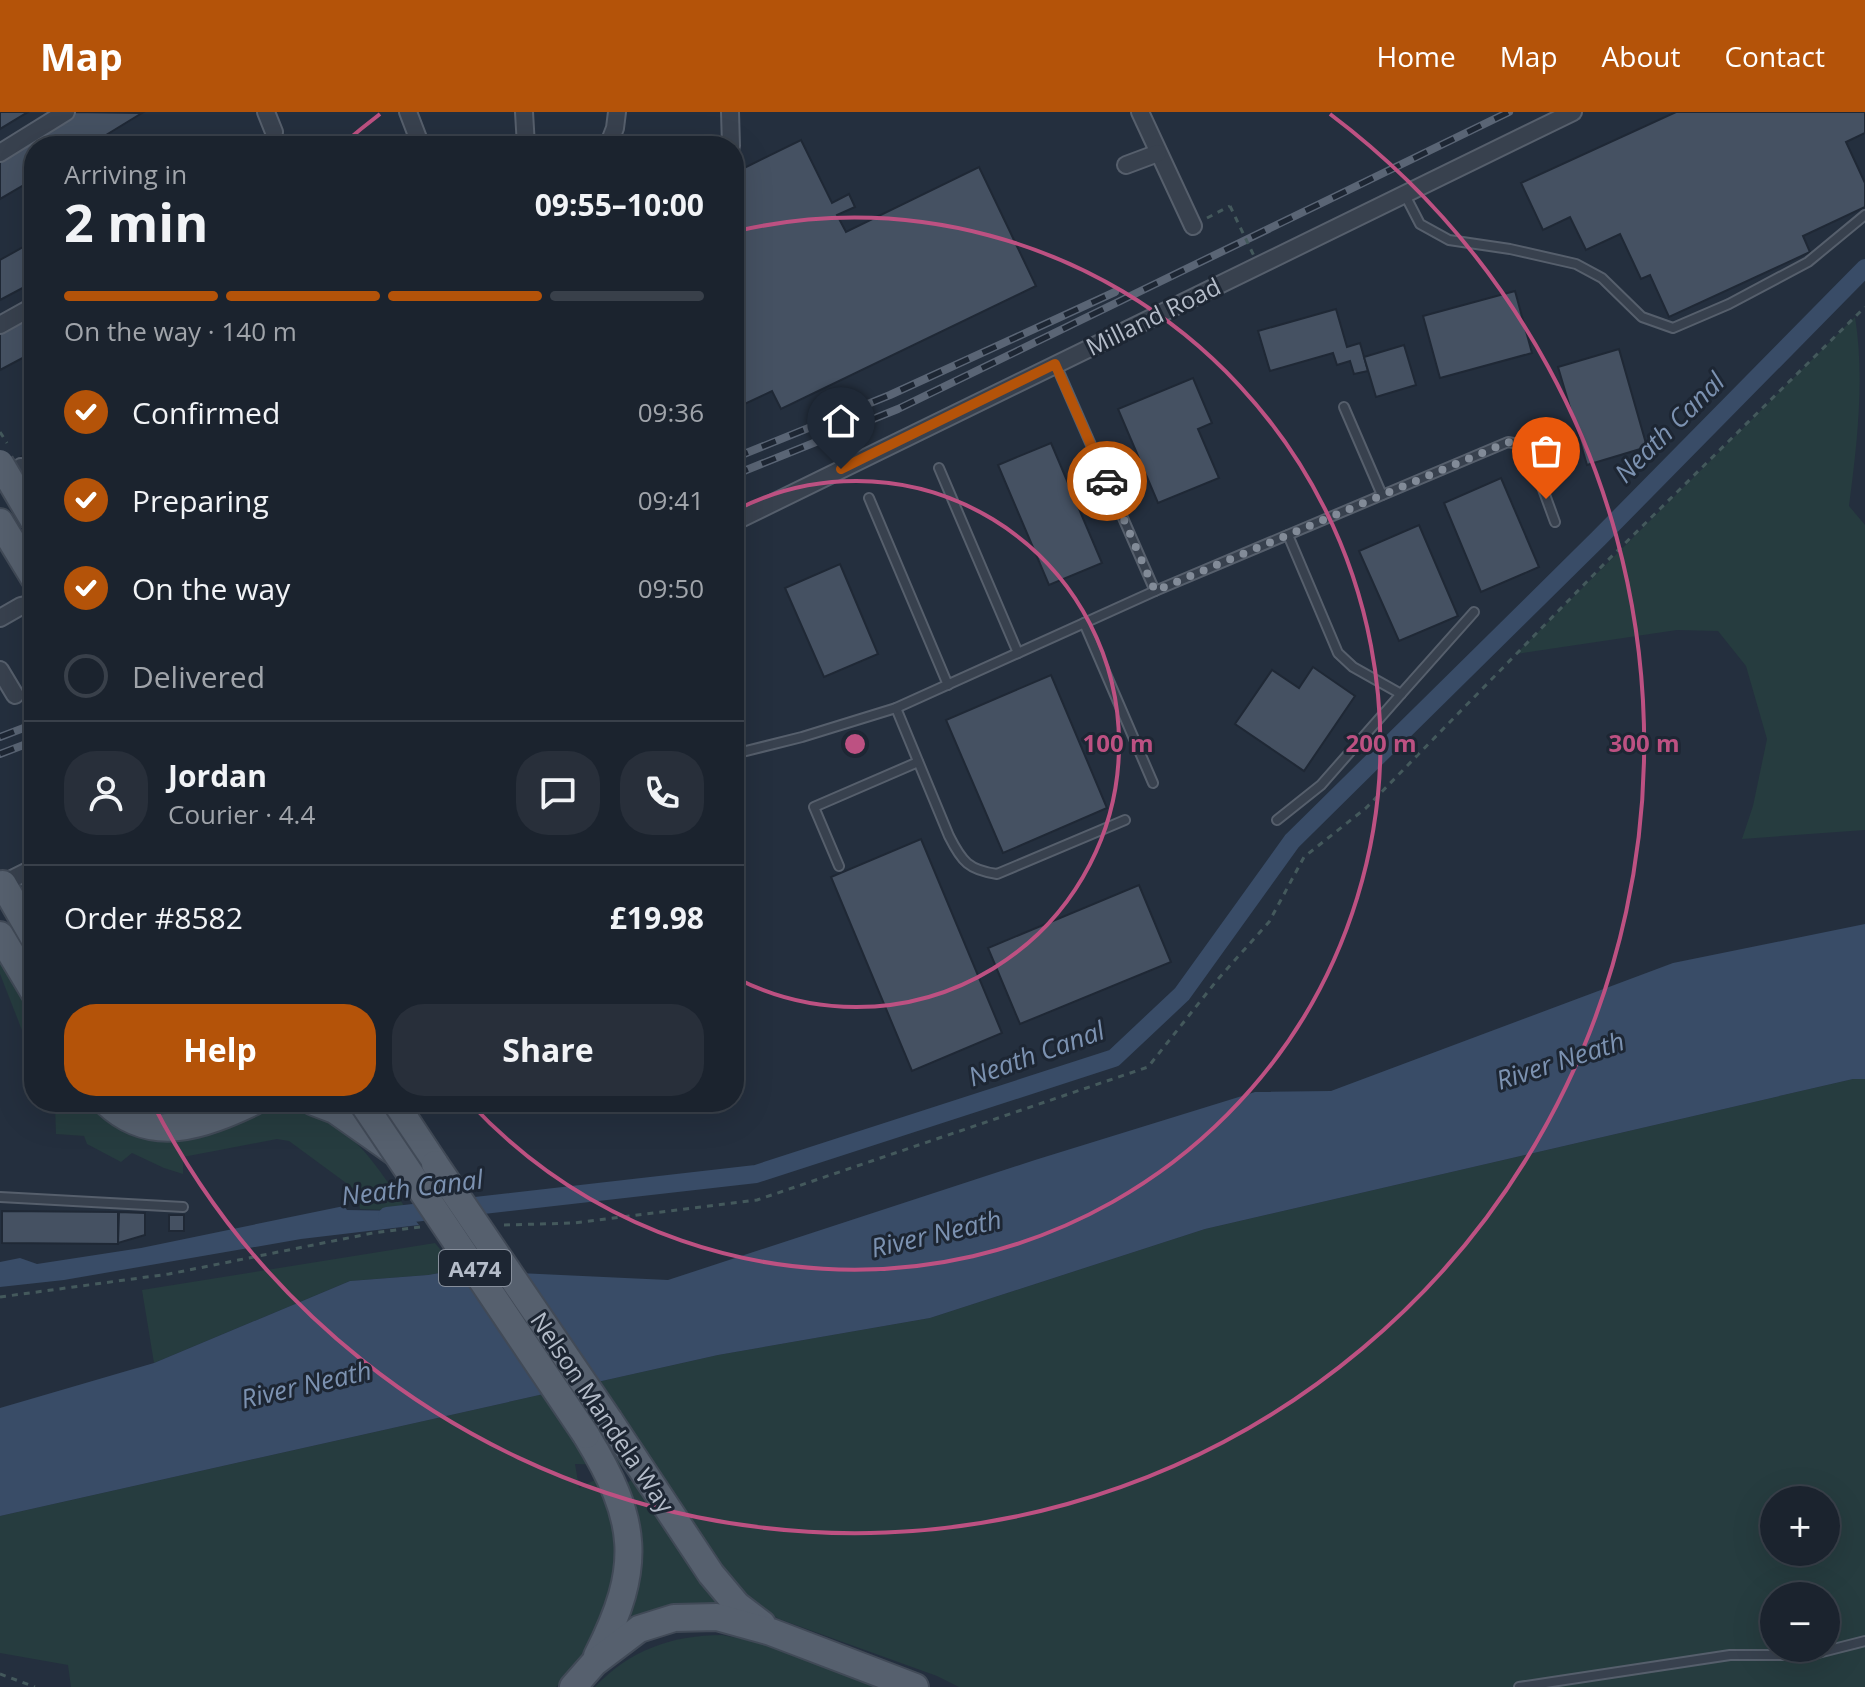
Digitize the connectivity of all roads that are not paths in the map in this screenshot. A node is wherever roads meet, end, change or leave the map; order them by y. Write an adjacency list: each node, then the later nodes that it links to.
1 (266, 112): 9 (street)
2 (408, 112): 11 (street)
3 (524, 112): 12 (street)
4 (617, 112): 13 (street)
5 (730, 112): 14 (street)
6 (1140, 112): 17 (street)
7 (1573, 112): 19 (street, Milland Road)
8 (58, 114): 10 (street)
9 (274, 132)
10 (25, 136)
11 (417, 136)
12 (525, 136)
13 (612, 136)
14 (731, 136)
15 (24, 137): 16 (street)
16 (0, 153)
17 (1158, 153): 18 (street); 21 (street)
18 (1126, 165)
19 (1404, 194): 20 (lane); 24 (street, Milland Road)
20 (1865, 215)
21 (1193, 226)
22 (24, 312): 23 (street)
23 (0, 325)
24 (1055, 364): 31 (street, Milland Road); 36 (lane)
25 (1344, 407): 28 (lane)
26 (11, 465): 29 (main road, bridge)
27 (939, 468): 41 (lane)
28 (1382, 495): 33 (lane); 34 (lane)
29 (24, 497)
30 (869, 498): 43 (lane)
31 (744, 517)
32 (0, 522): 35 (main road)
33 (1555, 522)
34 (1288, 535): 36 (lane); 44 (lane)
35 (24, 562)
36 (1155, 591): 40 (lane)
37 (24, 605): 39 (street)
38 (1474, 612): 44 (lane)
39 (0, 618)
40 (1084, 623): 41 (lane); 49 (lane)
41 (1018, 653): 43 (lane)
42 (0, 670): 45 (street)
43 (948, 685): 46 (lane)
44 (1401, 694): 51 (lane)
45 (15, 695)
46 (896, 708): 47 (lane); 48 (lane)
47 (744, 752)
48 (918, 762): 50 (lane); 52 (lane)
49 (1153, 783)
50 (1125, 820)
51 (1277, 820)
52 (839, 866)
53 (24, 873): 54 (street)
54 (1, 884): 55 (main road)
55 (24, 922)
56 (0, 935): 57 (main road)
57 (24, 975)
58 (121, 1112): 59 (main road)
59 (232, 1112)
60 (338, 1112): 64 (main road)
61 (369, 1112): 64 (main road, Nelson Mandela Way / A474, bridge)
62 (401, 1112): 65 (main road, Nelson Mandela Way / A474)
63 (413, 1112): 65 (main road)
64 (396, 1153): 70 (main road, Nelson Mandela Way / A474, bridge)
65 (435, 1164): 68 (main road, Nelson Mandela Way / A474, bridge)
66 (0, 1197): 67 (lane)
67 (183, 1207)
68 (771, 1632): 70 (main road); 72 (main road)
69 (1865, 1641): 73 (lane)
70 (594, 1663): 71 (main road)
71 (573, 1687)
72 (915, 1687)
73 (1519, 1687)

